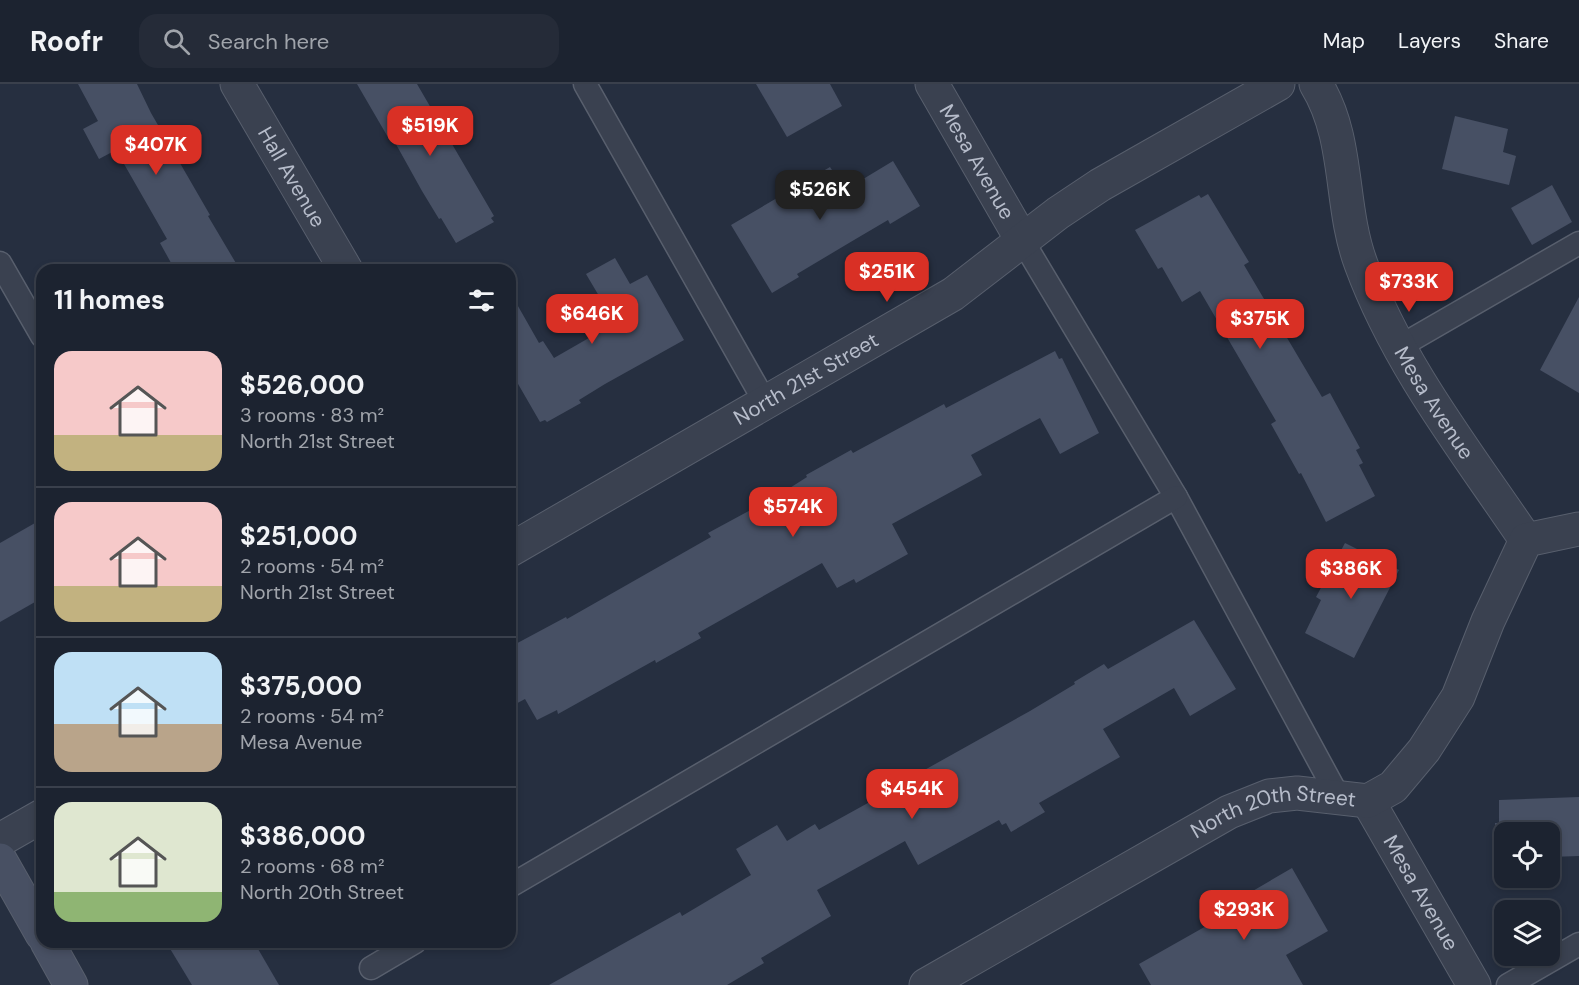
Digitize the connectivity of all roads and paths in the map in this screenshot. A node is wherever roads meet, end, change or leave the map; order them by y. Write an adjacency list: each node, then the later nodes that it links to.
1 (237, 84): 9 (street, Hall Avenue)
2 (585, 84): 12 (lane)
3 (933, 84): 6 (street, Mesa Avenue)
4 (1278, 84): 6 (street, North 21st Street)
5 (1316, 84): 11 (street, Mesa Avenue)
6 (1022, 240): 12 (street, North 21st Street); 13 (lane)
7 (1579, 243): 11 (lane)
8 (0, 263): 10 (lane)
9 (342, 264)
10 (36, 326)
11 (1399, 347): 15 (street, Mesa Avenue)
12 (765, 402): 16 (street, North 21st Street)
13 (1176, 497): 17 (lane); 21 (lane)
14 (1579, 529): 15 (street)
15 (1526, 540): 17 (street, North 20th Street)
16 (516, 546)
17 (1354, 800): 28 (street, North 20th Street); 29 (street, Mesa Avenue)
18 (36, 819): 19 (street)
19 (0, 840)
20 (0, 860): 22 (street)
21 (516, 882)
22 (36, 923)
23 (1579, 944): 30 (lane)
24 (49, 948): 27 (street)
25 (405, 948): 26 (lane)
26 (371, 968)
27 (71, 985)
28 (926, 985)
29 (1474, 985)
30 (1508, 985)

